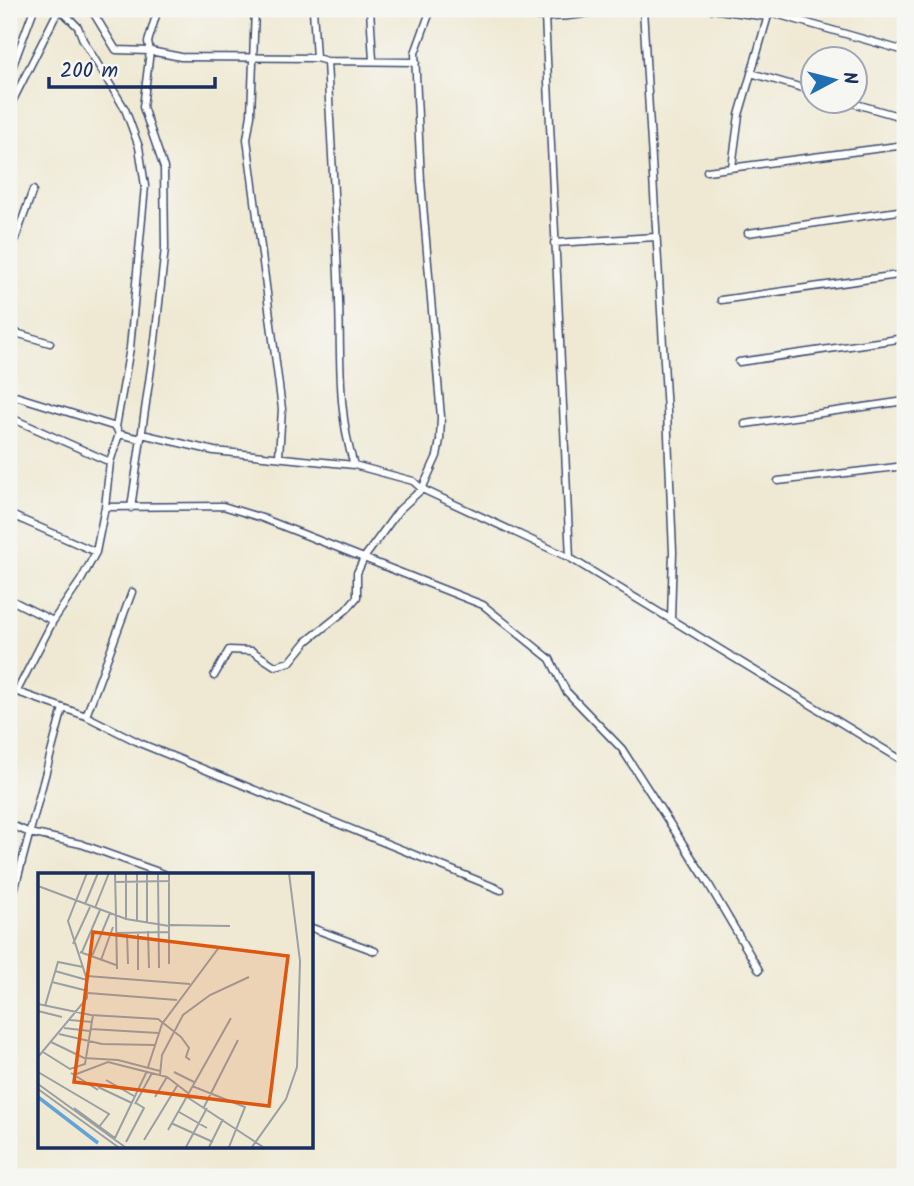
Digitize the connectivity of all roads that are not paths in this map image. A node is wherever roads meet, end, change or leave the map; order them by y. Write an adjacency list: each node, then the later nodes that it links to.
1 (33, 9): 25 (street)
2 (59, 9): 27 (street); 49 (street)
3 (91, 9): 17 (street)
4 (158, 9): 17 (street)
5 (255, 9): 19 (street)
6 (313, 9): 20 (street)
7 (370, 9): 21 (street)
8 (432, 9): 23 (street)
9 (500, 9): 15 (street)
10 (555, 9): 16 (street)
11 (605, 9): 16 (street)
12 (643, 9): 36 (street)
13 (710, 9): 14 (street)
14 (769, 13): 18 (street); 24 (street)
15 (545, 16): 16 (street); 37 (street)
16 (554, 17)
17 (150, 51): 19 (street); 50 (street)
18 (905, 51)
19 (254, 57): 20 (street); 51 (street)
20 (316, 58): 22 (street)
21 (373, 60): 22 (street); 23 (street)
22 (327, 61): 53 (street)
23 (415, 62): 56 (street)
24 (751, 73): 26 (street); 31 (street)
25 (9, 76)
26 (799, 87)
27 (9, 108)
28 (869, 108): 29 (street)
29 (905, 118)
30 (905, 145): 31 (street)
31 (732, 167): 32 (street)
32 (707, 171)
33 (33, 190): 38 (street)
34 (905, 210): 35 (street)
35 (748, 233)
36 (656, 237): 37 (street); 65 (street)
37 (554, 243): 62 (street)
38 (9, 256)
39 (905, 274): 40 (street)
40 (721, 300)
41 (9, 331): 43 (street)
42 (905, 338): 44 (street)
43 (50, 344)
44 (739, 362)
45 (9, 394): 49 (street)
46 (905, 401): 48 (street)
47 (9, 417): 52 (street)
48 (745, 424)
49 (118, 431): 50 (street); 52 (street)
50 (142, 436): 51 (street); 58 (street)
51 (279, 456): 53 (street)
52 (110, 462): 57 (street)
53 (354, 465): 56 (street)
54 (905, 467): 55 (street)
55 (778, 481)
56 (422, 489): 61 (street); 62 (street)
57 (105, 507): 58 (street); 60 (street)
58 (131, 508): 61 (street)
59 (9, 514): 60 (street)
60 (96, 552): 66 (street)
61 (364, 558): 67 (street); 80 (street)
62 (570, 558): 65 (street)
63 (132, 592): 71 (street)
64 (9, 599): 66 (street)
65 (671, 620): 72 (street)
66 (53, 621): 69 (street)
67 (214, 676)
68 (9, 689): 69 (street)
69 (17, 691): 70 (street)
70 (63, 708): 71 (street); 74 (street)
71 (86, 716): 76 (street)
72 (905, 762)
73 (9, 824): 74 (street)
74 (30, 832): 75 (street); 77 (street)
75 (161, 873)
76 (501, 890)
77 (9, 910)
78 (313, 928): 79 (street)
79 (375, 951)
80 (759, 970)

